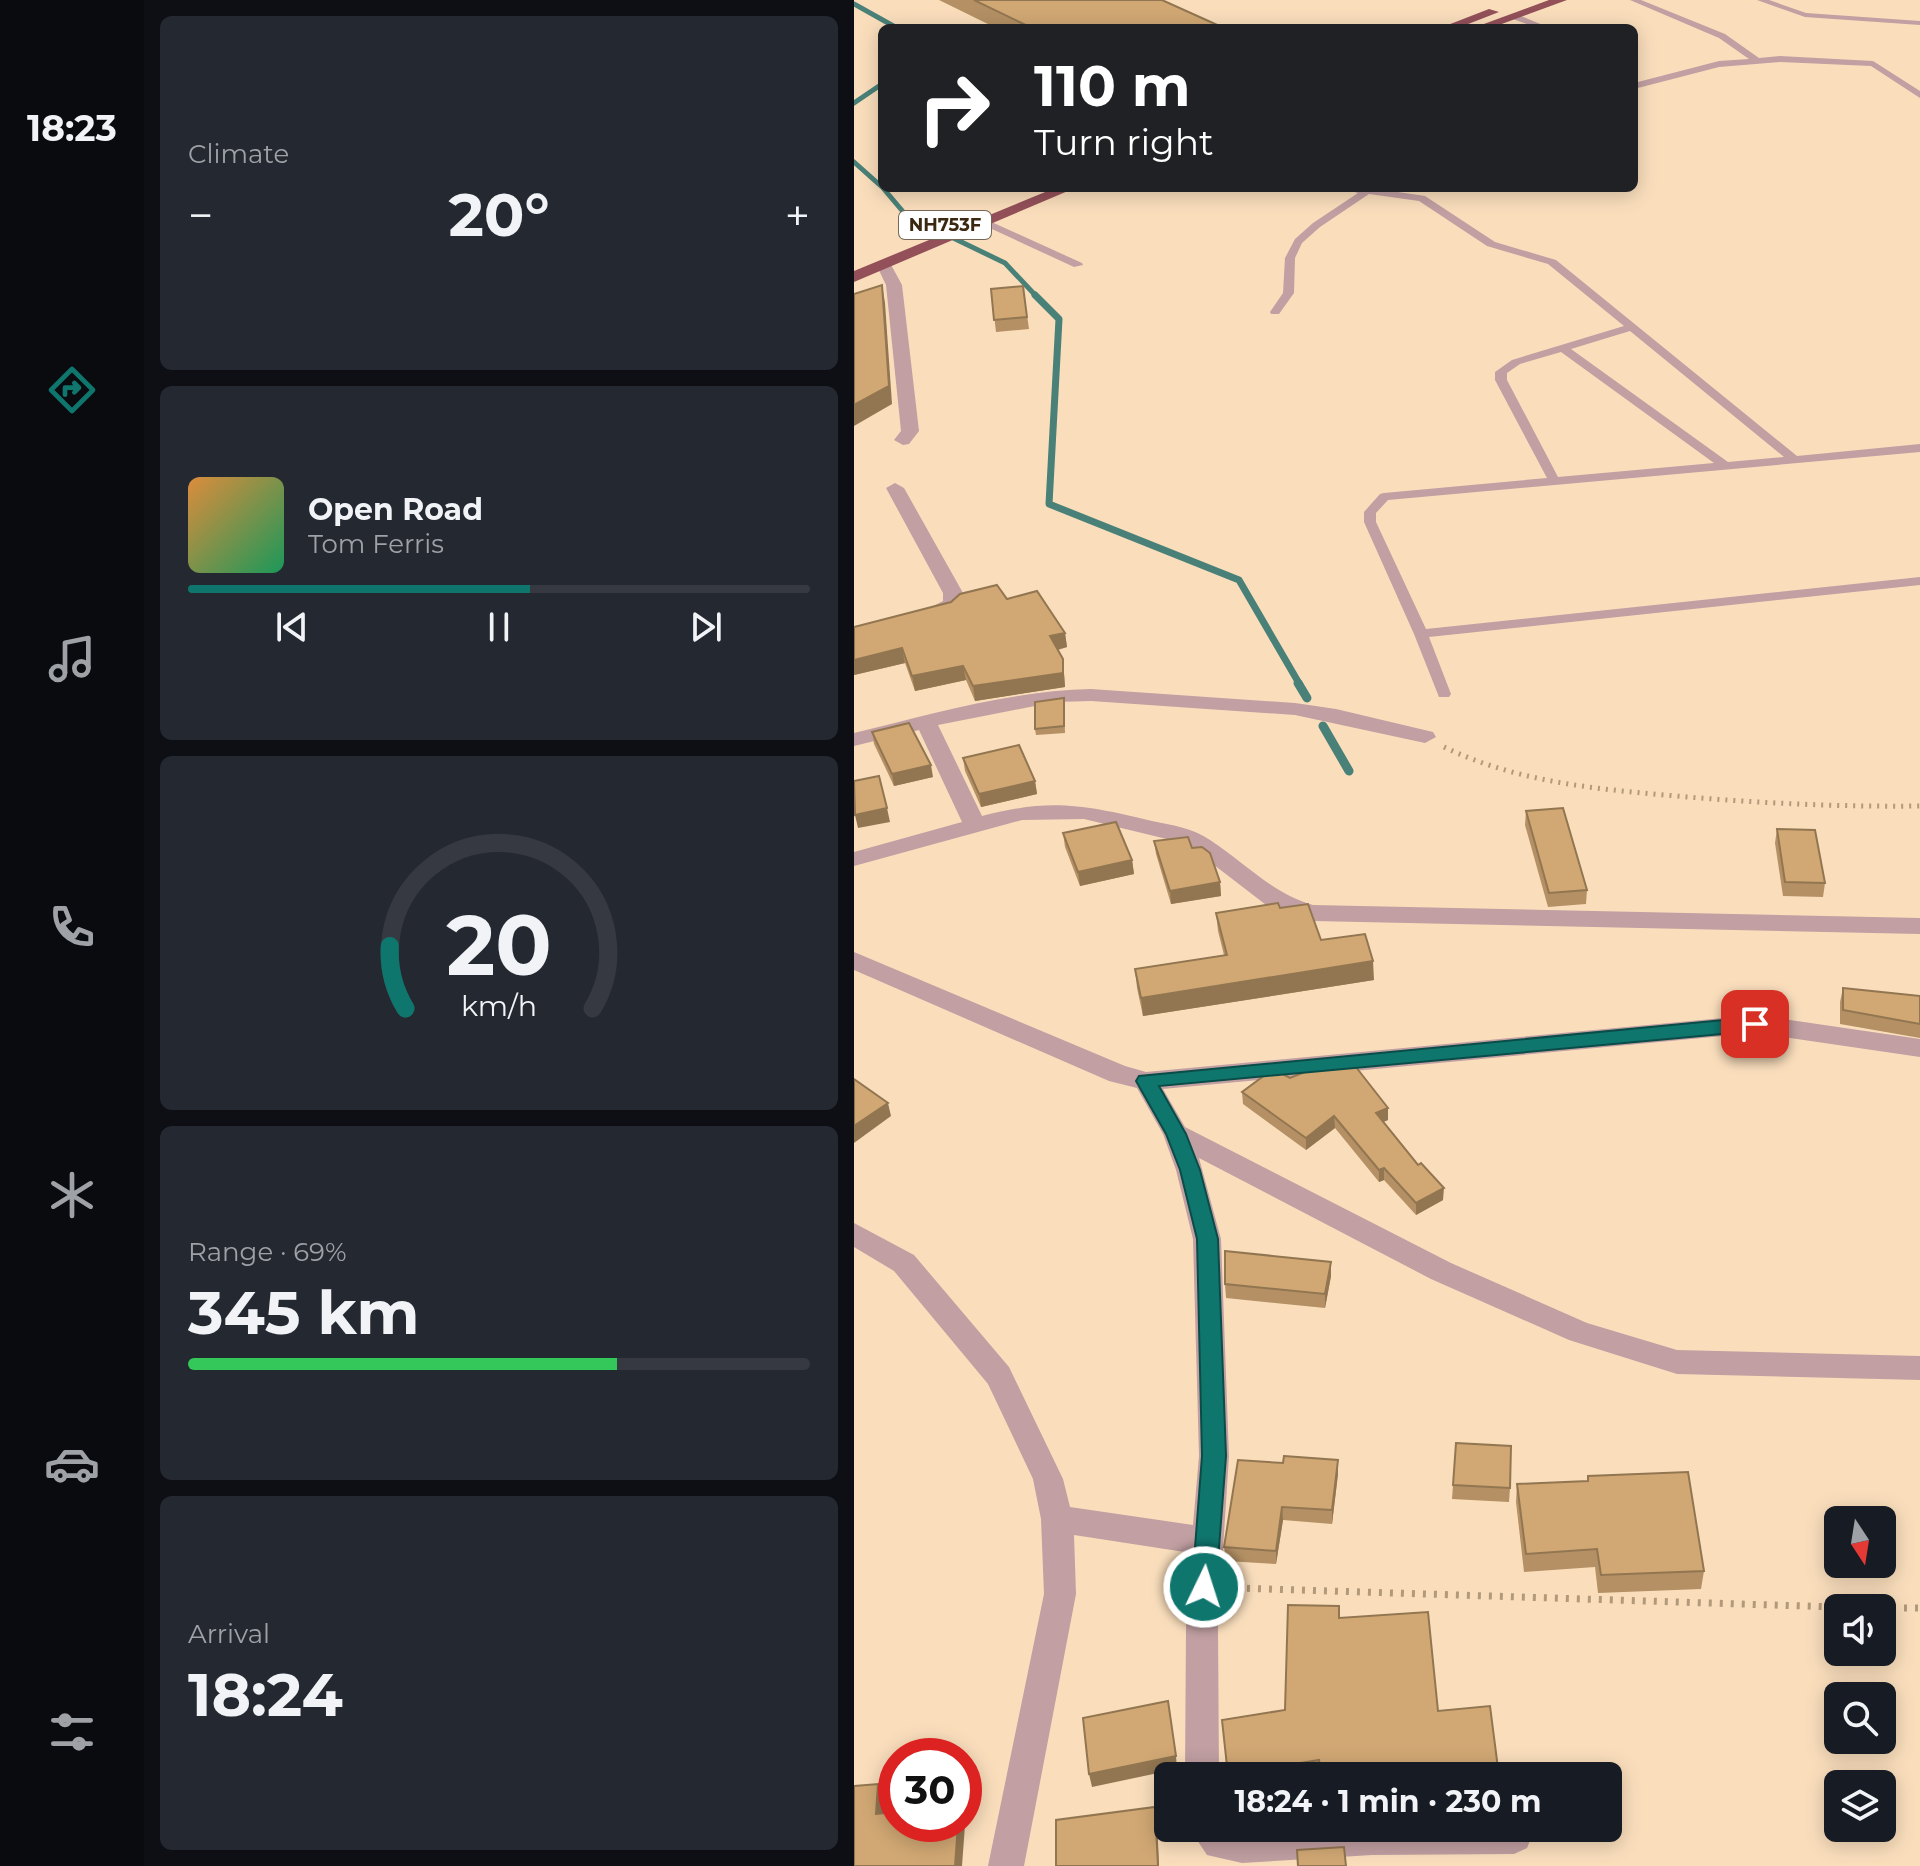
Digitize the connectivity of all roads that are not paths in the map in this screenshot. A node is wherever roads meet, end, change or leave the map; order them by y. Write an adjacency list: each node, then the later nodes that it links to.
1 (1527, 0): 7 (highway)
2 (1561, 0): 5 (highway)
3 (1634, 0): 10 (lane)
4 (1761, 0): 6 (lane)
5 (1513, 16): 8 (highway); 9 (lane)
6 (1920, 23)
7 (1458, 24)
8 (1490, 24)
9 (1535, 24)
10 (1756, 60): 11 (lane); 12 (lane)
11 (1638, 85)
12 (1920, 95)
13 (1026, 192): 18 (highway, NH753F)
14 (1058, 192): 17 (highway, NH753F)
15 (1365, 192): 22 (lane)
16 (1382, 192): 23 (lane)
17 (985, 222): 19 (highway, NH753F); 20 (lane)
18 (854, 263)
19 (884, 264): 21 (highway, NH753F); 25 (street)
20 (1078, 265)
21 (854, 277)
22 (1275, 312)
23 (1632, 327): 24 (lane); 27 (lane)
24 (1563, 348): 28 (lane); 29 (lane)
25 (903, 440)
26 (1920, 448): 27 (lane)
27 (1796, 461): 28 (lane)
28 (1727, 467): 29 (lane)
29 (1554, 481): 33 (lane)
30 (895, 488): 32 (street)
31 (1920, 581): 33 (lane)
32 (900, 621)
33 (1421, 634): 34 (lane)
34 (1444, 694)
35 (925, 721): 36 (street); 37 (street); 38 (street)
36 (1425, 737)
37 (854, 740)
38 (975, 825): 39 (street); 40 (street)
39 (854, 859)
40 (1920, 926)
41 (854, 960): 43 (street)
42 (1920, 1048): 43 (street)
43 (1146, 1081): 44 (street)
44 (1176, 1134): 46 (street); 48 (street)
45 (854, 1234): 47 (street)
46 (1920, 1368)
47 (1057, 1519): 48 (street); 52 (street)
48 (1207, 1541): 49 (street)
49 (1202, 1762)
50 (1220, 1842): 51 (street)
51 (1291, 1842)
52 (1006, 1866)

